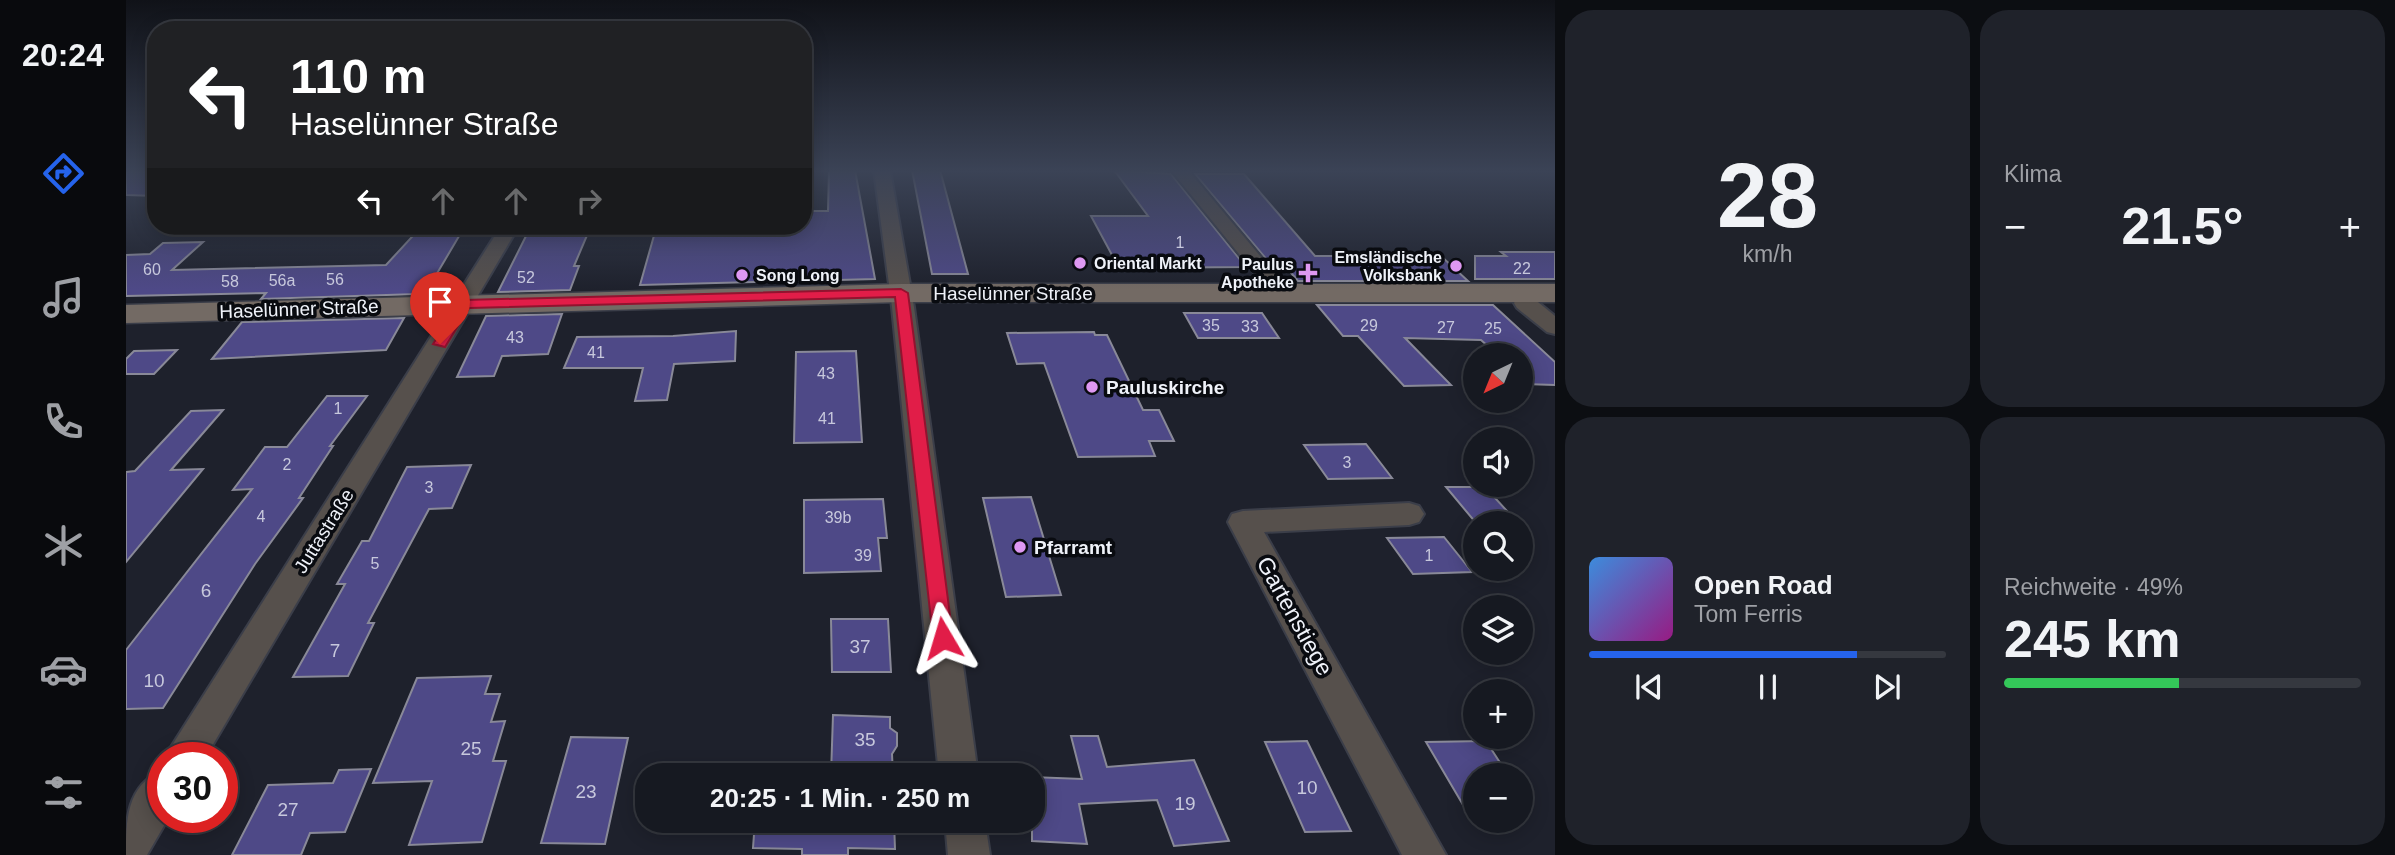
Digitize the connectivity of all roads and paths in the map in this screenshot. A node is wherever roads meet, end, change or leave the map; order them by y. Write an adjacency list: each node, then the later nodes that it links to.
1 (888, 210): 5 (street)
2 (1212, 210): 4 (street)
3 (505, 235): 9 (street, Juttastraße)
4 (1280, 292): 5 (street, Haselünner Straße); 7 (street, Haselünner Straße)
5 (901, 293): 9 (street, Haselünner Straße); 15 (street)
6 (1555, 293): 7 (street, Haselünner Straße)
7 (1396, 294): 8 (street, Haselünner Straße)
8 (1525, 303): 10 (street, Haselünner Straße); 12 (street)
9 (464, 304): 11 (street, Haselünner Straße); 14 (street, Juttastraße)
10 (1555, 304)
11 (128, 316)
12 (1555, 327)
13 (1409, 514): 20 (street, Gartenstiege)
14 (193, 742)
15 (959, 763)
16 (147, 816): 18 (street)
17 (966, 833): 19 (street)
18 (126, 850)
19 (969, 855)
20 (1425, 855)

